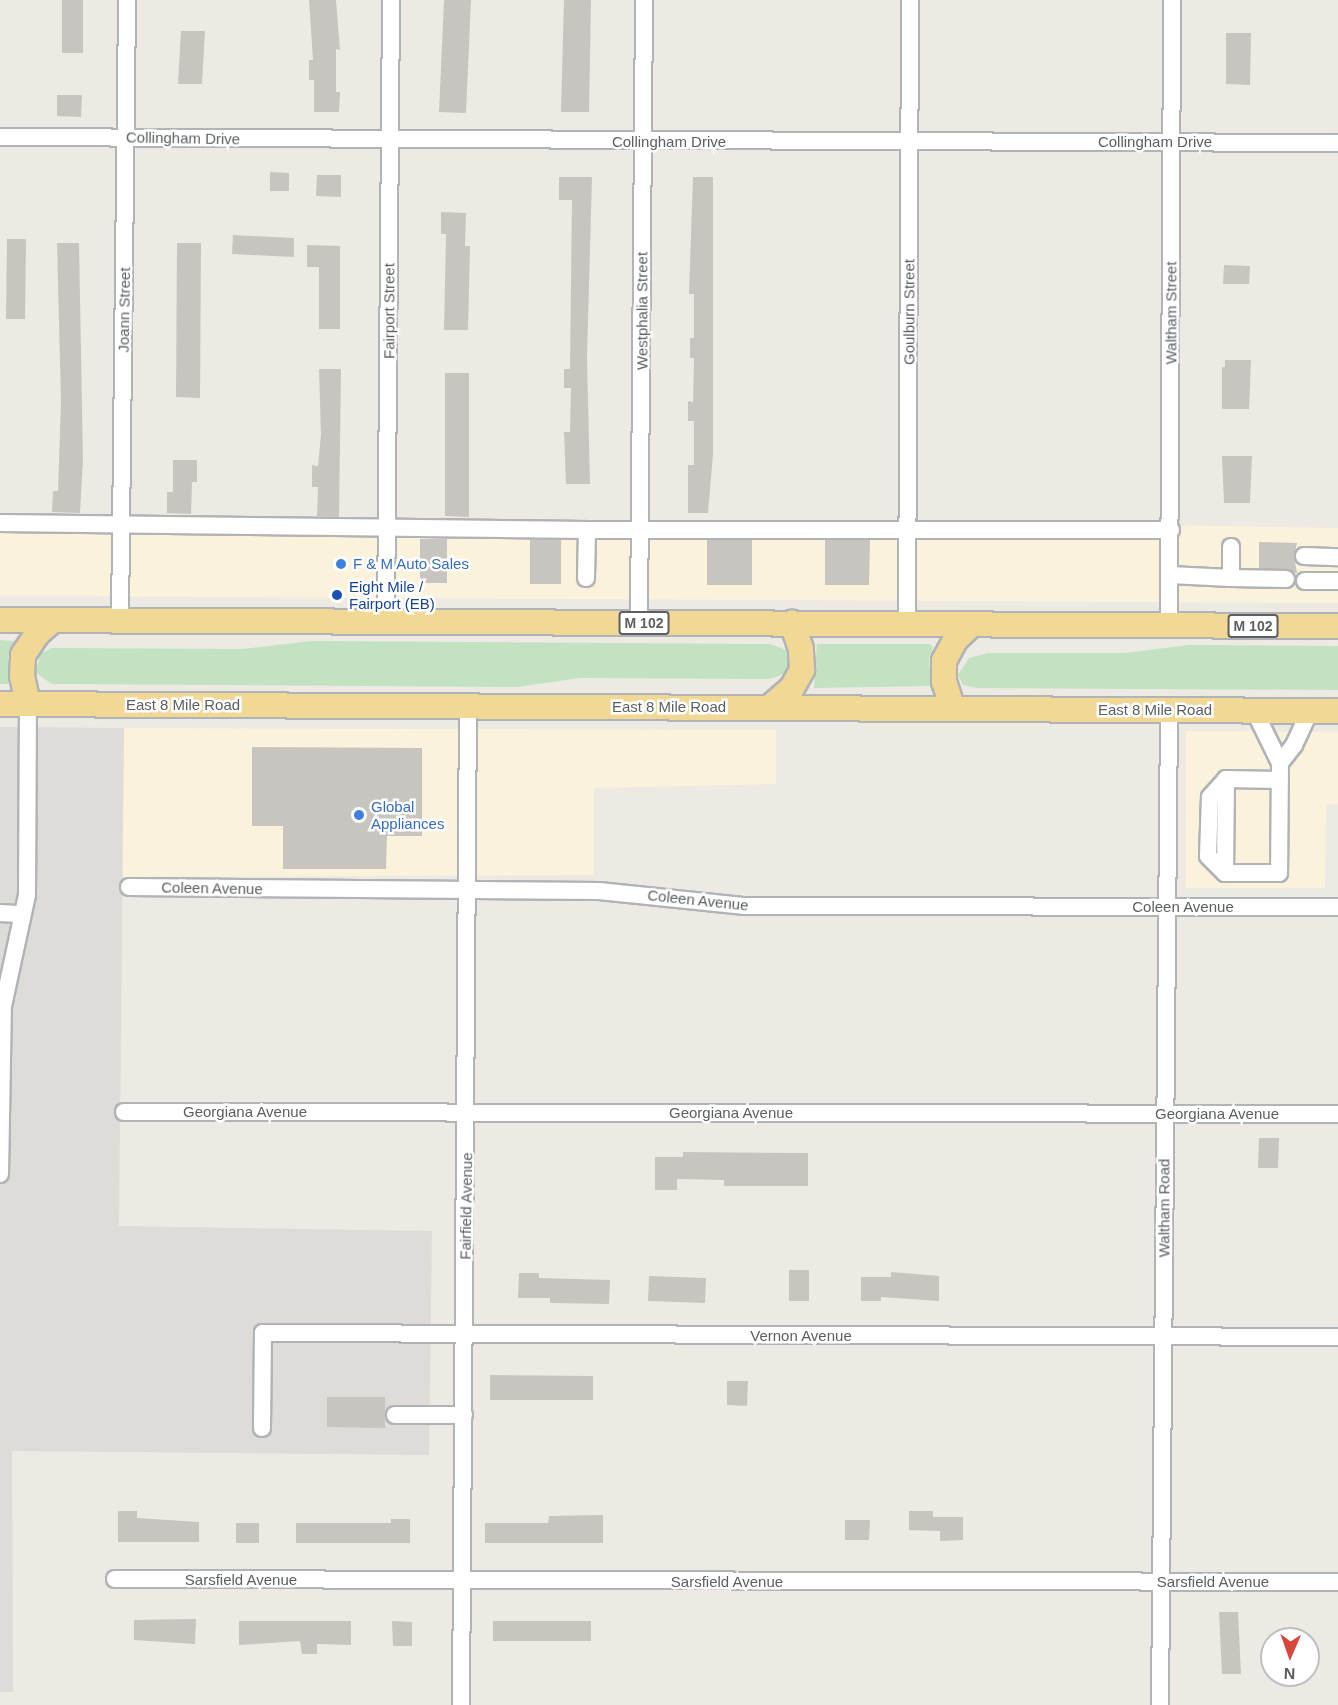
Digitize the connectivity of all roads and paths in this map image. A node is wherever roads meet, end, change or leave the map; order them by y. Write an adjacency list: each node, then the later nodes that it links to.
1 (127, 0): 7 (street, Joann Street)
2 (391, 0): 8 (street, Fairport Street)
3 (644, 0): 10 (street, Westphalia Street)
4 (910, 0): 9 (street, Goulburn Street)
5 (1172, 0): 11 (street, Waltham Street)
6 (0, 137): 7 (street, Collingham Drive)
7 (126, 137): 8 (street, Collingham Drive); 14 (street, Joann Street)
8 (390, 140): 10 (street, Collingham Drive); 15 (street, Fairport Street)
9 (910, 141): 10 (street, Collingham Drive); 11 (street, Collingham Drive); 16 (street, Goulburn Street)
10 (644, 142): 18 (street, Westphalia Street)
11 (1172, 142): 12 (street, Collingham Drive); 19 (street, Waltham Street)
12 (1338, 143)
13 (0, 523): 14 (street)
14 (122, 527): 15 (street); 31 (street, Joann Street)
15 (388, 528): 17 (street); 32 (street, Fairport Street)
16 (908, 529): 18 (street); 19 (street); 35 (street, Goulburn Street)
17 (587, 530): 18 (street); 24 (street)
18 (640, 530): 33 (street, Westphalia Street)
19 (1170, 530): 23 (street, Waltham Street)
20 (1231, 547): 25 (street)
21 (1304, 556): 22 (street)
22 (1338, 557)
23 (1170, 575): 25 (street); 37 (street, Waltham Street)
24 (586, 578)
25 (1231, 578): 26 (street)
26 (1287, 579)
27 (1305, 581): 28 (street)
28 (1338, 581)
29 (0, 620): 30 (highway, M 102)
30 (53, 620): 31 (highway, M 102); 40 (highway)
31 (120, 620): 32 (highway, M 102)
32 (386, 622): 33 (highway, M 102)
33 (639, 623): 34 (highway, M 102)
34 (792, 623): 35 (highway, M 102); 42 (highway)
35 (907, 624): 36 (highway, M 102)
36 (972, 624): 37 (highway, M 102); 43 (highway)
37 (1169, 625): 38 (highway, M 102)
38 (1338, 626)
39 (0, 704): 40 (highway, East 8 Mile Road)
40 (28, 704): 41 (highway, East 8 Mile Road); 55 (street)
41 (468, 706): 42 (highway, East 8 Mile Road); 51 (street, Fairfield Avenue)
42 (770, 707): 43 (highway, East 8 Mile Road)
43 (953, 709): 44 (highway, East 8 Mile Road)
44 (1169, 710): 45 (highway, East 8 Mile Road); 52 (street, Waltham Road)
45 (1254, 710): 46 (highway, East 8 Mile Road); 48 (street)
46 (1310, 711): 47 (highway, East 8 Mile Road); 48 (street)
47 (1338, 711)
48 (1280, 763): 49 (street)
49 (1280, 780): 49 (street)
50 (129, 887): 51 (street, Coleen Avenue)
51 (467, 890): 52 (street, Coleen Avenue); 58 (street, Fairfield Avenue)
52 (1167, 907): 53 (street, Coleen Avenue); 59 (street, Waltham Road)
53 (1338, 907)
54 (0, 913): 55 (street)
55 (22, 914): 56 (street)
56 (4, 980): 61 (street)
57 (124, 1112): 58 (street, Georgiana Avenue)
58 (467, 1113): 59 (street, Georgiana Avenue); 62 (street, Fairfield Avenue)
59 (1164, 1114): 60 (street, Georgiana Avenue); 63 (street, Waltham Road)
60 (1338, 1114)
61 (0, 1174)
62 (465, 1336): 63 (street, Vernon Avenue); 66 (street, Fairfield Avenue); 67 (street, Vernon Avenue)
63 (1163, 1336): 64 (street, Vernon Avenue); 70 (street, Waltham Road)
64 (1338, 1337)
65 (394, 1415): 66 (street)
66 (464, 1415): 69 (street, Fairfield Avenue)
67 (262, 1428)
68 (115, 1579): 69 (street, Sarsfield Avenue)
69 (462, 1582): 70 (street, Sarsfield Avenue); 72 (street, Fairfield Avenue)
70 (1161, 1582): 71 (street, Sarsfield Avenue); 73 (street, Waltham Road)
71 (1338, 1582)
72 (461, 1705)
73 (1160, 1705)

